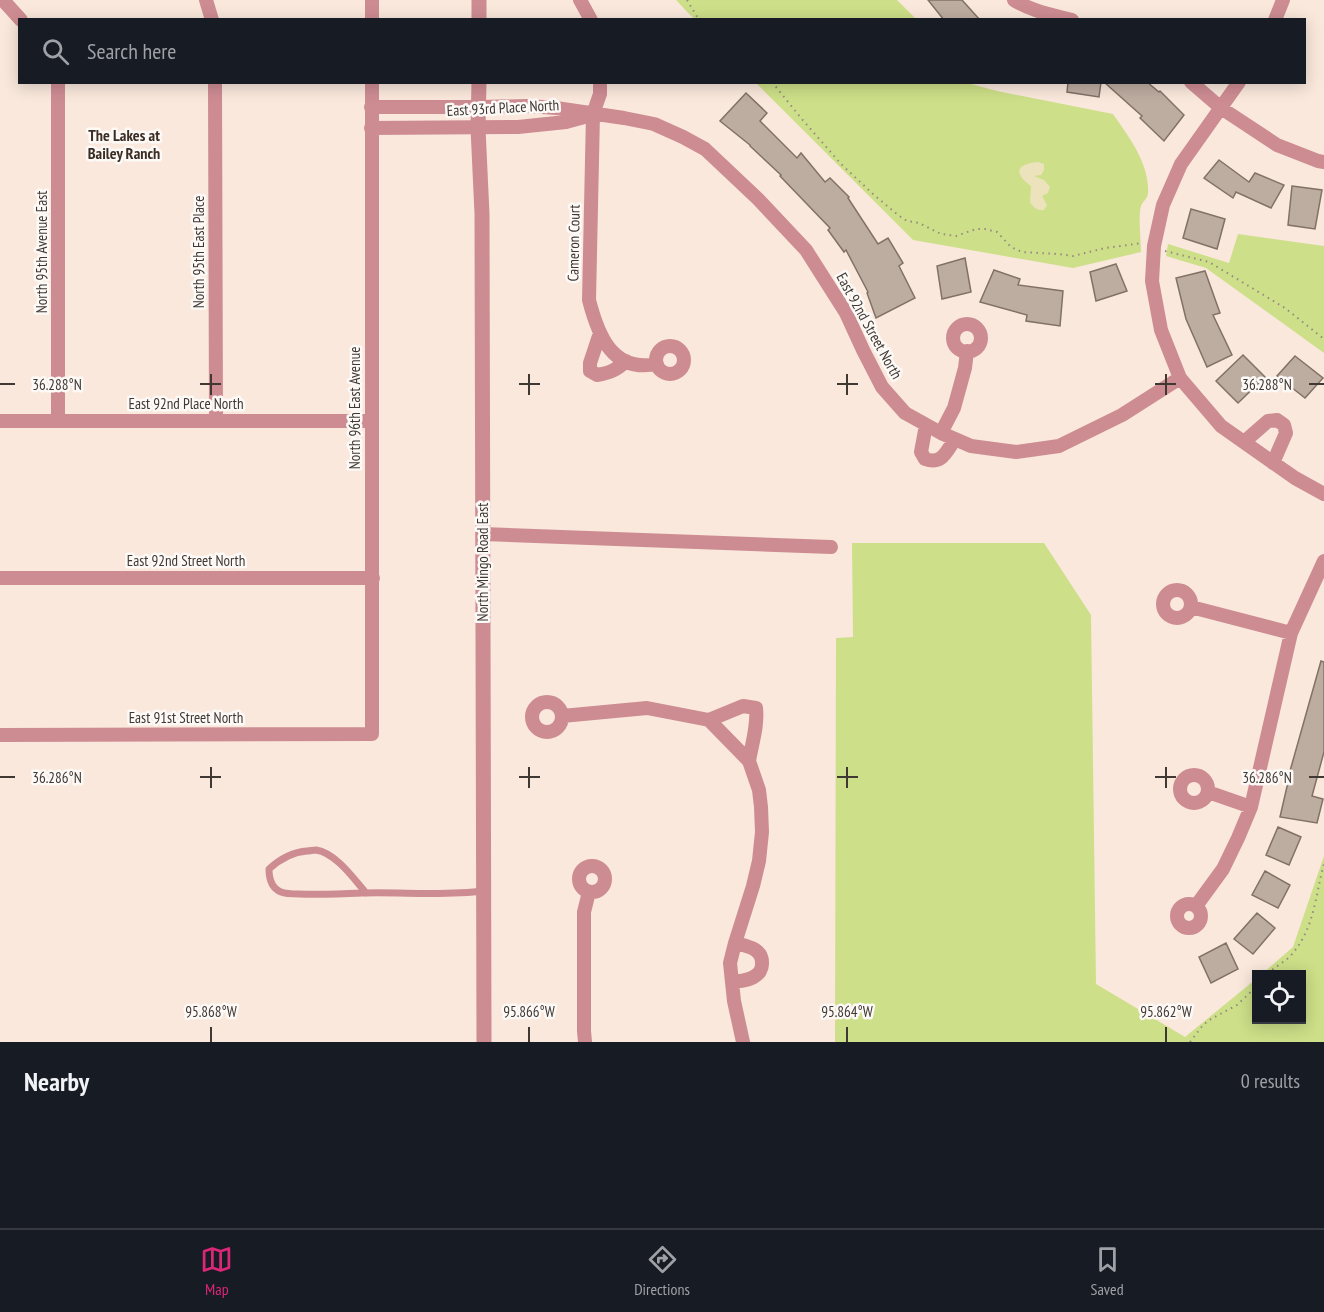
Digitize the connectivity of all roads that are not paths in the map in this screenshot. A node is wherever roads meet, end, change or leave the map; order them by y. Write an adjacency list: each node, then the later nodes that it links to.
1 (3, 0): 8 (street)
2 (206, 0): 9 (street)
3 (372, 0): 10 (street)
4 (479, 0): 11 (street)
5 (580, 0): 12 (street)
6 (1014, 0): 13 (street)
7 (1283, 0): 14 (street)
8 (19, 18)
9 (211, 18)
10 (372, 18)
11 (479, 18)
12 (590, 18)
13 (1065, 18)
14 (1276, 18)
15 (58, 84): 36 (street, North 95th Avenue East)
16 (215, 84): 34 (street, North 95th East Place)
17 (372, 84): 22 (street, North 96th East Avenue)
18 (479, 84): 23 (street, North Mingo Road East)
19 (600, 84): 25 (street, Cameron Court)
20 (1193, 84): 24 (street)
21 (1238, 84): 24 (street)
22 (371, 107): 23 (street, East 93rd Place North); 26 (street, North 96th East Avenue)
23 (479, 107): 25 (street, East 93rd Place North); 27 (street, North Mingo Road East)
24 (1221, 108): 28 (street); 33 (street)
25 (593, 114): 27 (street, East 93rd Place North); 29 (street, Cameron Court); 38 (street, East 92nd Street North)
26 (371, 128): 27 (street, East 93rd Place North); 37 (street, North 96th East Avenue)
27 (478, 128): 44 (street, North Mingo Road East)
28 (1324, 162)
29 (600, 333): 31 (street, Cameron Court); 31 (street)
30 (967, 351): 39 (street)
31 (626, 361): 32 (street)
32 (657, 364)
33 (1180, 378): 40 (street, East 92nd Street North); 41 (street)
34 (216, 420): 36 (street, East 92nd Place North); 37 (street, East 92nd Place North)
35 (0, 421): 36 (street, East 92nd Place North)
36 (58, 421)
37 (372, 421): 48 (street, North 96th East Avenue)
38 (926, 425): 39 (street, East 92nd Street North); 40 (street)
39 (941, 433): 40 (street, East 92nd Street North)
40 (956, 440)
41 (1244, 442): 42 (street); 42 (street)
42 (1273, 463): 43 (street)
43 (1324, 494)
44 (483, 534): 45 (street); 58 (street, North Mingo Road East)
45 (831, 547)
46 (1324, 561): 50 (street)
47 (0, 578): 48 (street, East 92nd Street North)
48 (373, 578): 53 (street, North 96th East Avenue)
49 (1191, 607): 50 (street)
50 (1292, 633): 57 (street)
51 (562, 716): 52 (street)
52 (709, 720): 55 (street); 55 (street)
53 (372, 734): 54 (street, East 91st Street North)
54 (0, 735)
55 (749, 761): 62 (street)
56 (1208, 792): 57 (street)
57 (1251, 807): 61 (street)
58 (484, 891): 60 (lane); 64 (street, North Mingo Road East)
59 (589, 892): 65 (street)
60 (366, 893): 60 (lane)
61 (1196, 906)
62 (735, 943): 63 (street); 63 (street)
63 (732, 982): 66 (street)
64 (484, 1042)
65 (585, 1042)
66 (743, 1042)

